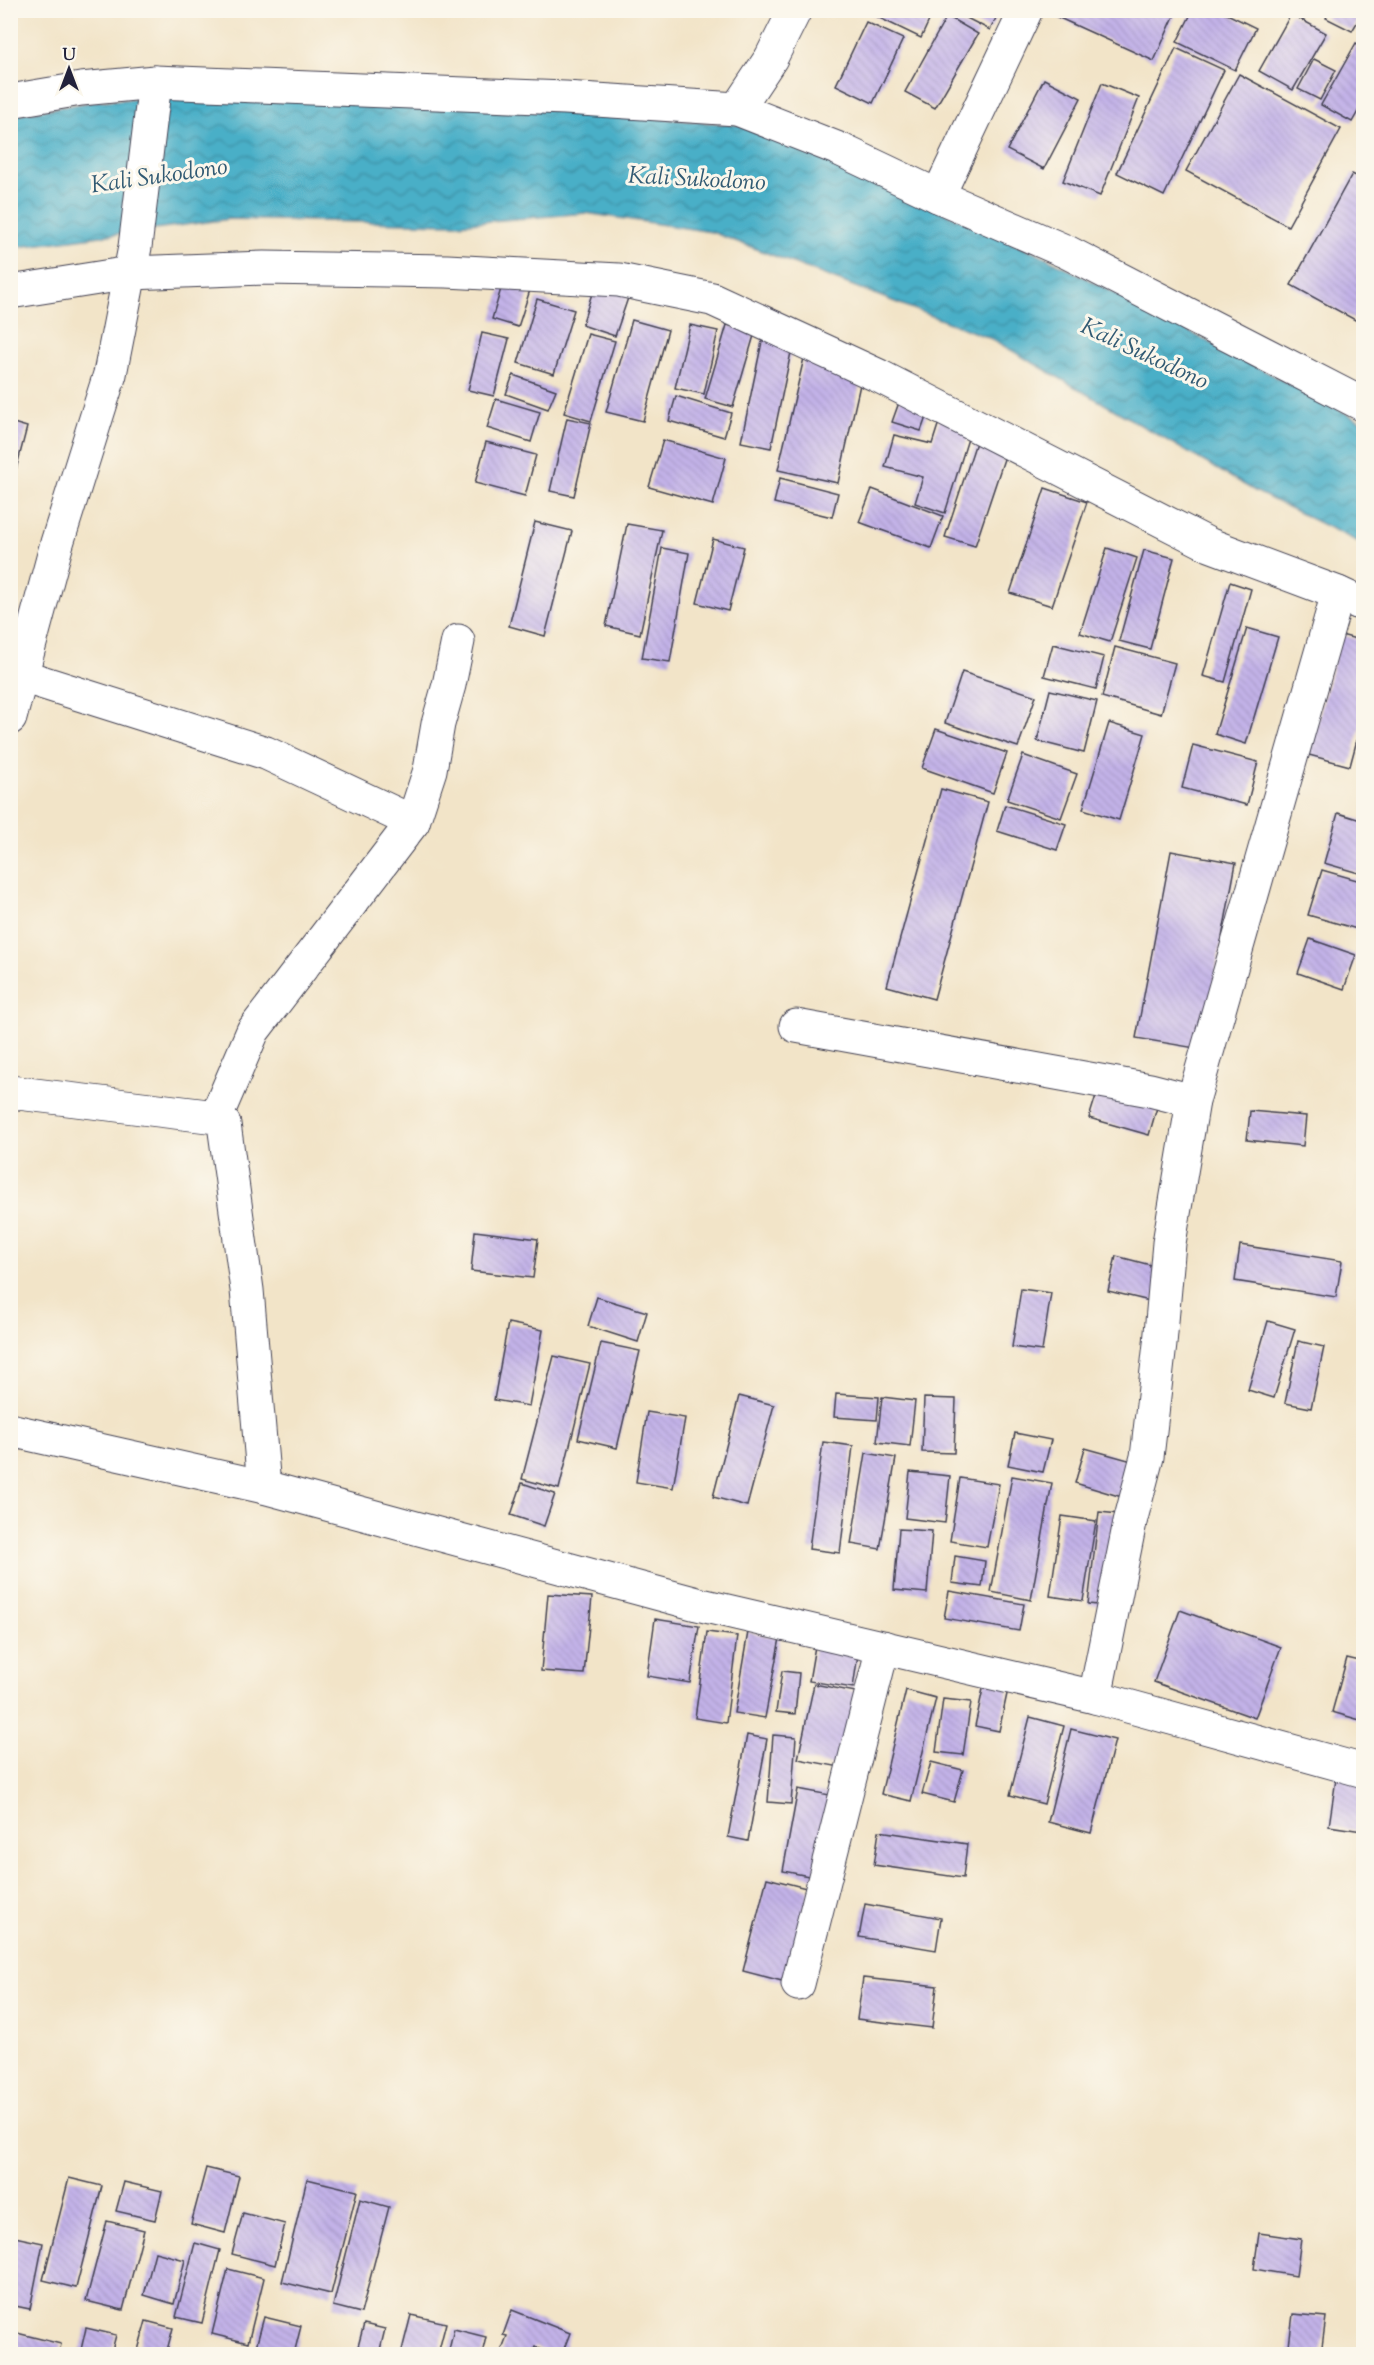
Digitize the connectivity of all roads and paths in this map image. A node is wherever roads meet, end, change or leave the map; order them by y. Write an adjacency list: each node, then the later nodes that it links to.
1 (795, 10): 5 (street)
2 (1026, 10): 6 (street)
3 (154, 89): 4 (street); 5 (street); 7 (street)
4 (10, 101)
5 (737, 109): 6 (street)
6 (938, 195): 9 (street)
7 (132, 260): 8 (street); 10 (street); 12 (street)
8 (10, 292)
9 (1364, 405)
10 (1351, 599): 17 (street)
11 (458, 641): 14 (street)
12 (22, 676): 13 (street); 14 (street)
13 (10, 718)
14 (412, 822): 18 (street)
15 (796, 1026): 17 (street)
16 (10, 1092): 18 (street)
17 (1193, 1101): 22 (street)
18 (216, 1117): 20 (street)
19 (10, 1430): 20 (street)
20 (264, 1487): 21 (street)
21 (883, 1647): 22 (street); 24 (street)
22 (1095, 1697): 23 (street)
23 (1364, 1771)
24 (798, 1984)

